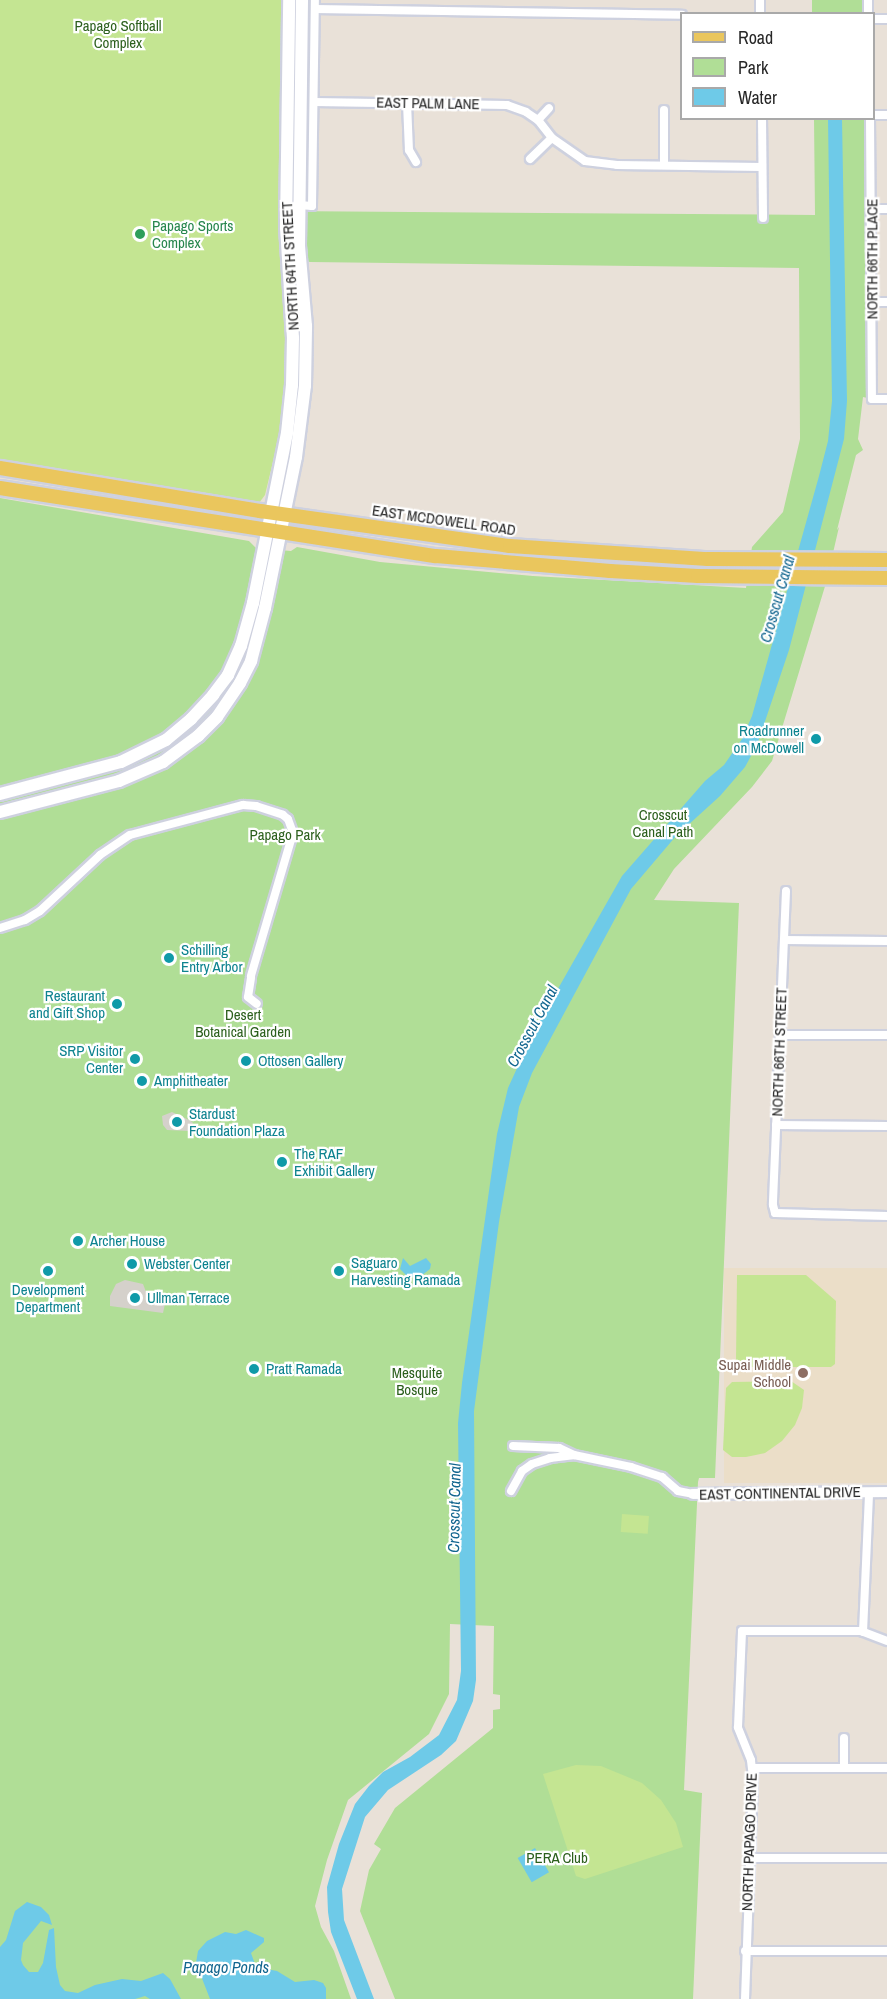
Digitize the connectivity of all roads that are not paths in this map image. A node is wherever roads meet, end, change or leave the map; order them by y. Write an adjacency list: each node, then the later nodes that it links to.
1 (289, 0): 24 (main road, NORTH 64TH STREET)
2 (302, 0): 17 (main road, NORTH 64TH STREET)
3 (315, 4): 4 (street); 5 (street, NORTH 64TH STREET)
4 (680, 15)
5 (314, 102): 6 (street, EAST PALM LANE); 17 (street, NORTH 64TH STREET)
6 (407, 103): 9 (street, EAST PALM LANE); 14 (street)
7 (549, 108): 9 (street)
8 (664, 110): 15 (street)
9 (538, 120): 12 (street, EAST PALM LANE)
10 (762, 120): 16 (street)
11 (870, 120): 18 (street, NORTH 66TH PLACE)
12 (552, 138): 13 (street); 15 (street, EAST PALM LANE)
13 (530, 159)
14 (416, 162)
15 (664, 165): 16 (street, EAST PALM LANE)
16 (762, 167): 20 (street)
17 (299, 205): 23 (main road, NORTH 64TH STREET)
18 (872, 209): 19 (street); 21 (street, NORTH 66TH PLACE)
19 (887, 209)
20 (763, 218)
21 (872, 302): 22 (street); 25 (street, NORTH 66TH PLACE)
22 (887, 302)
23 (306, 337): 24 (main road); 28 (main road, NORTH 64TH STREET)
24 (293, 338): 28 (main road, NORTH 64TH STREET)
25 (887, 399)
26 (0, 468): 28 (main road, EAST MCDOWELL ROAD)
27 (0, 488): 29 (main road)
28 (277, 513): 29 (main road, NORTH 64TH STREET); 30 (main road, EAST MCDOWELL ROAD)
29 (274, 531): 31 (main road); 35 (main road); 36 (main road)
30 (553, 549): 31 (main road); 32 (main road, EAST MCDOWELL ROAD); 33 (main road)
31 (467, 559): 33 (main road)
32 (887, 560)
33 (627, 572): 34 (main road)
34 (887, 578)
35 (0, 794)
36 (0, 812)
37 (786, 891): 39 (street, NORTH 66TH STREET)
38 (0, 928): 41 (street)
39 (784, 940): 40 (street); 42 (street, NORTH 66TH STREET)
40 (887, 941)
41 (257, 1004)
42 (780, 1035): 43 (street); 44 (street, NORTH 66TH STREET)
43 (887, 1035)
44 (776, 1125): 45 (street); 46 (street, NORTH 66TH STREET)
45 (887, 1126)
46 (887, 1216)
47 (513, 1446): 48 (street, EAST CONTINENTAL DRIVE)
48 (574, 1455): 49 (street, EAST CONTINENTAL DRIVE); 52 (street, EAST CONTINENTAL DRIVE)
49 (511, 1491)
50 (869, 1491): 51 (street, EAST CONTINENTAL DRIVE); 52 (street, EAST CONTINENTAL DRIVE); 53 (street)
51 (887, 1491)
52 (693, 1494)
53 (863, 1632): 54 (street); 56 (street, NORTH PAPAGO DRIVE)
54 (887, 1641)
55 (844, 1738): 57 (street)
56 (753, 1768): 57 (street); 59 (street, NORTH PAPAGO DRIVE)
57 (844, 1768): 58 (street)
58 (887, 1768)
59 (749, 1858): 60 (street); 61 (street, NORTH PAPAGO DRIVE)
60 (887, 1858)
61 (745, 1950): 62 (street); 63 (street, NORTH PAPAGO DRIVE)
62 (887, 1951)
63 (745, 1999)

